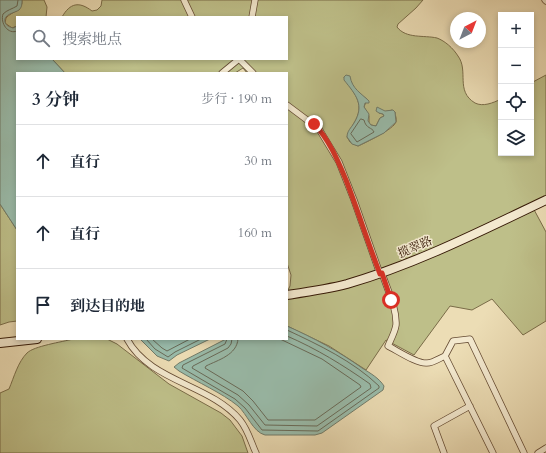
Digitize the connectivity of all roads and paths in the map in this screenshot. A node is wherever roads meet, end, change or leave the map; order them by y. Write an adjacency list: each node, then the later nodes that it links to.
1 (184, 0): 3 (street)
2 (255, 0): 4 (street)
3 (192, 16)
4 (252, 16)
5 (238, 60): 7 (street)
6 (240, 60): 8 (street)
7 (223, 72)
8 (252, 72)
9 (288, 106): 11 (street)
10 (546, 200): 11 (street, 揽翠路)
11 (381, 273): 12 (street, 揽翠路); 16 (street)
12 (288, 295)
13 (28, 340): 15 (street)
14 (127, 340): 19 (street)
15 (0, 343)
16 (445, 356): 17 (street); 22 (street)
17 (470, 406): 20 (street); 21 (street)
18 (546, 448): 23 (street)
19 (256, 453)
20 (444, 453)
21 (493, 453)
22 (524, 453)
23 (538, 453)

